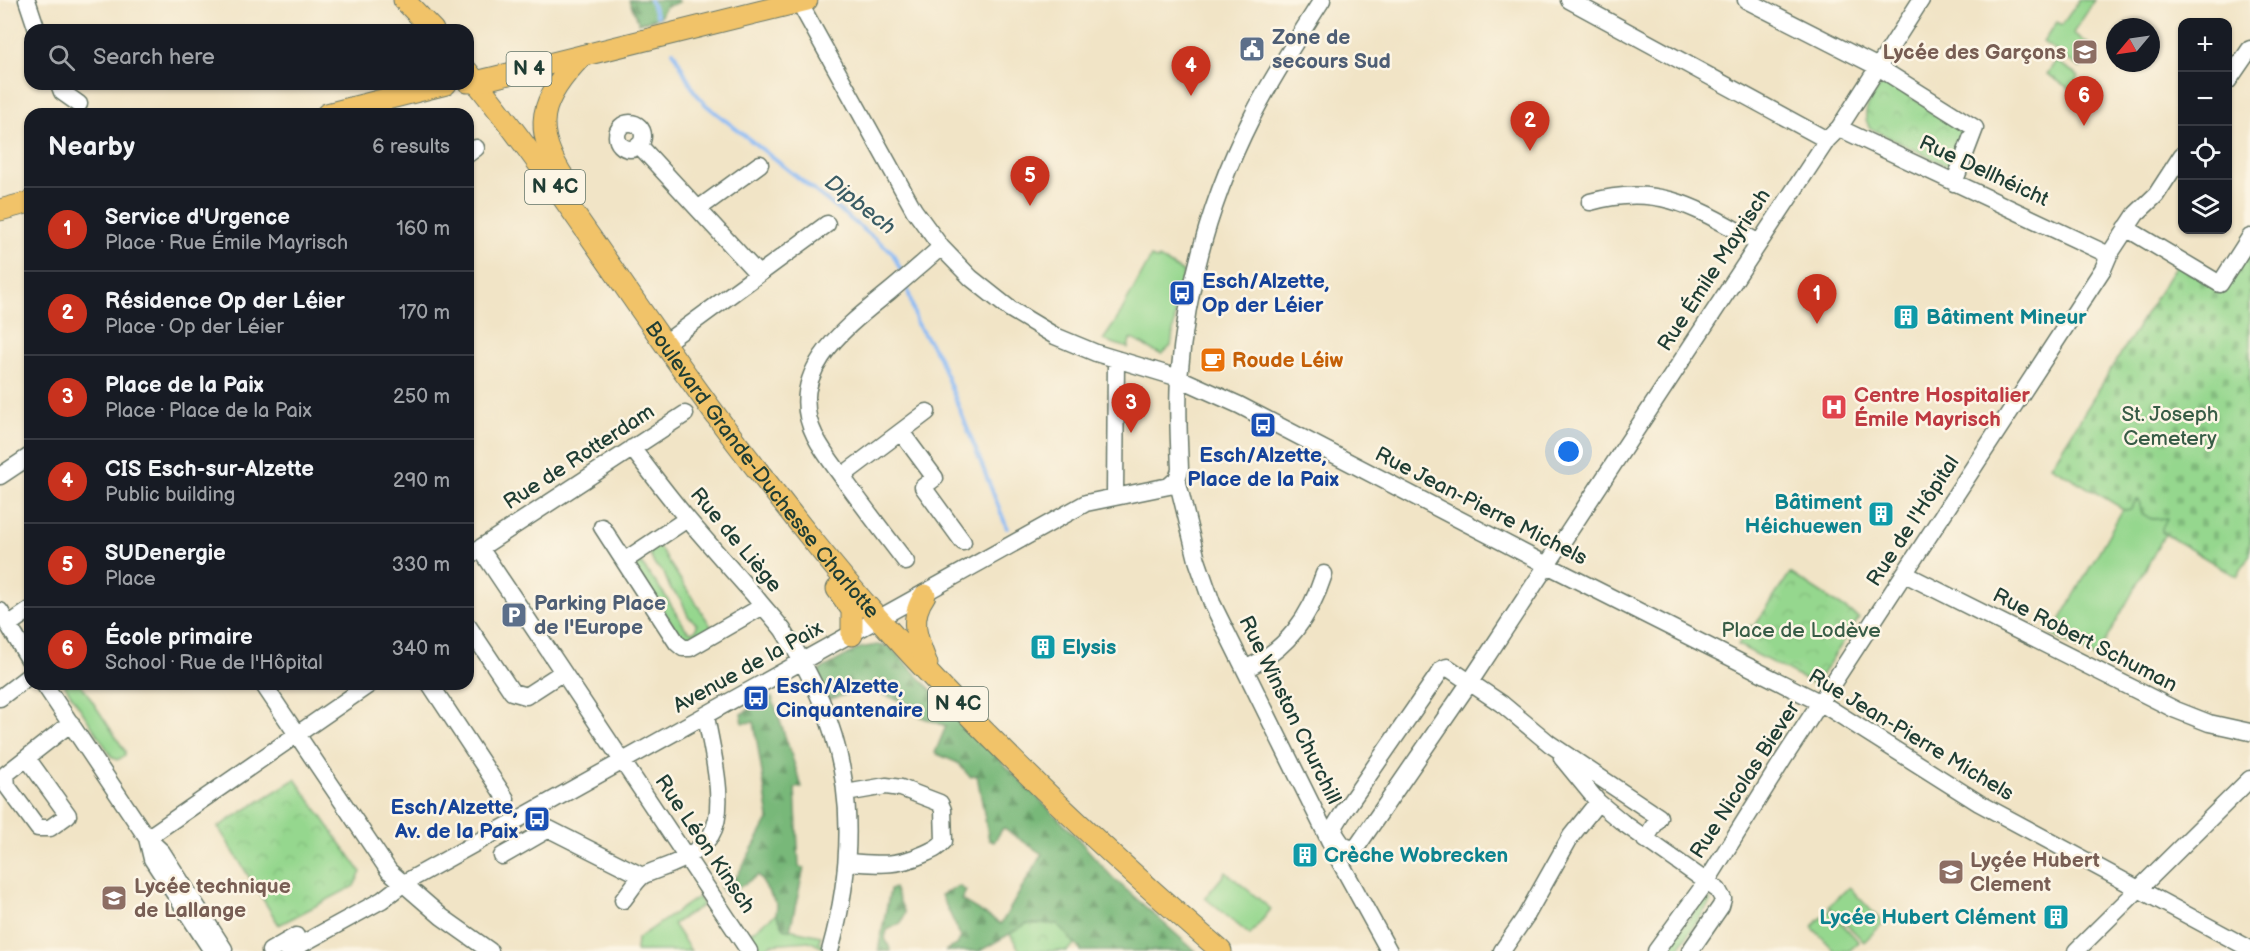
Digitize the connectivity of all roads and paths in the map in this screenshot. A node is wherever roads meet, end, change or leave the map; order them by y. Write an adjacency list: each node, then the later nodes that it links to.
1 (27, 0): 8 (street)
2 (404, 0): 9 (main road)
3 (1322, 0): 43 (street, Rue Winston Churchill)
4 (1569, 0): 22 (street, Rue Dellhéicht)
5 (1746, 0): 12 (street)
6 (1921, 0): 12 (street, Rue Émile Mayrisch)
7 (803, 1): 11 (main road, N 4); 37 (street, Rue Jean-Pierre Michels)
8 (35, 24)
9 (427, 24)
10 (2250, 49): 13 (street)
11 (582, 55): 14 (main road, N 4); 40 (main road)
12 (1878, 67): 22 (street, Rue Émile Mayrisch); 26 (street)
13 (2232, 75)
14 (474, 78)
15 (474, 82): 40 (main road, Boulevard Grande-Duchesse Charlotte / N 4C)
16 (61, 90): 19 (street)
17 (411, 90): 20 (main road)
18 (460, 90): 21 (main road, N 4)
19 (79, 104)
20 (348, 108)
21 (403, 108)
22 (1833, 134): 26 (street, Rue Dellhéicht); 36 (street, Rue Émile Mayrisch)
23 (639, 145): 31 (street)
24 (2178, 161): 34 (street, Rue de l'Hôpital)
25 (760, 164): 31 (street)
26 (1954, 183): 38 (street, Rue Dellhéicht)
27 (24, 190): 28 (main road)
28 (0, 196)
29 (1590, 202): 36 (street)
30 (24, 204): 32 (main road)
31 (698, 209): 39 (street)
32 (0, 210)
33 (827, 224): 39 (street)
34 (2127, 228): 35 (street); 38 (street, Rue de l'Hôpital)
35 (2250, 237)
36 (1759, 243): 60 (street, Rue Émile Mayrisch)
37 (941, 247): 42 (street, Rue Jean-Pierre Michels); 51 (street)
38 (2109, 255): 62 (street, Rue de l'Hôpital)
39 (758, 274): 41 (street)
40 (632, 295): 41 (main road, Boulevard Grande-Duchesse Charlotte / N 4C)
41 (665, 343): 48 (main road, Boulevard Grande-Duchesse Charlotte / N 4C)
42 (1116, 359): 43 (street, Rue Jean-Pierre Michels); 53 (street)
43 (1179, 378): 52 (street, Rue Winston Churchill); 60 (street, Rue Jean-Pierre Michels)
44 (927, 412): 46 (street)
45 (685, 414): 47 (street, Rue de Rotterdam)
46 (901, 432): 51 (street); 56 (street)
47 (632, 448): 54 (street, Rue de Liège); 57 (street, Rue de Rotterdam)
48 (741, 448): 67 (main road, Boulevard Grande-Duchesse Charlotte / N 4C); 69 (main road, N 4C)
49 (24, 460): 50 (street)
50 (0, 476)
51 (842, 476): 59 (street)
52 (1178, 479): 53 (street, Avenue de la Paix); 72 (street, Rue Winston Churchill)
53 (1115, 495): 63 (street, Avenue de la Paix)
54 (687, 519): 58 (street); 64 (street, Rue de Liège)
55 (602, 527): 58 (street)
56 (963, 542)
57 (474, 552): 73 (street, Rue Léon Kinsch)
58 (624, 561): 64 (street)
59 (906, 562)
60 (1547, 566): 76 (street, Rue Émile Mayrisch); 82 (street, Rue Jean-Pierre Michels)
61 (1324, 574): 72 (street)
62 (1905, 574): 82 (street, Rue de l'Hôpital); 85 (street, Rue Robert Schuman)
63 (925, 595): 67 (street, Avenue de la Paix); 74 (main road)
64 (763, 606): 71 (street, Rue de Liège)
65 (24, 612): 66 (street)
66 (4, 618): 70 (street)
67 (879, 620): 69 (street, Avenue de la Paix); 74 (main road, Boulevard Grande-Duchesse Charlotte / N 4C)
68 (474, 635): 73 (street)
69 (852, 635): 71 (street, Avenue de la Paix)
70 (24, 651)
71 (802, 663): 83 (street, Avenue de la Paix); 91 (street, Rue de Liège)
72 (1245, 669): 115 (street, Rue Winston Churchill)
73 (563, 672): 89 (street, Rue Léon Kinsch)
74 (932, 676): 94 (main road, Boulevard Grande-Duchesse Charlotte / N 4C)
75 (24, 680): 81 (street)
76 (1470, 682): 76 (street, Rue Émile Mayrisch); 87 (street)
77 (48, 690): 84 (street)
78 (267, 690): 86 (street)
79 (361, 690): 86 (street)
80 (434, 690): 92 (street)
81 (0, 698)
82 (1821, 703): 101 (street, Rue Nicolas Biever); 103 (street, Rue Jean-Pierre Michels)
83 (706, 716): 89 (street, Avenue de la Paix); 98 (street)
84 (71, 723): 88 (street); 95 (street)
85 (2250, 732)
86 (297, 735): 95 (street); 102 (street)
87 (1550, 744): 93 (street); 96 (street)
88 (27, 758)
89 (623, 762): 98 (street, Rue Léon Kinsch); 102 (street, Avenue de la Paix)
90 (2250, 779): 103 (street)
91 (846, 793): 99 (street, Rue de Liège); 99 (street)
92 (506, 799)
93 (1598, 802): 96 (street); 116 (street)
94 (1083, 828): 113 (main road, Boulevard Grande-Duchesse Charlotte / N 4C); 114 (main road, Boulevard Grande-Duchesse Charlotte / N 4C)
95 (147, 838): 107 (street)
96 (1645, 840): 101 (street)
97 (502, 856): 100 (street)
98 (686, 857): 100 (street); 111 (street, Rue Léon Kinsch)
99 (848, 862): 112 (street, Rue de Liège)
100 (642, 876): 104 (street)
101 (1707, 881): 106 (street, Rue Nicolas Biever); 117 (street, Rue Nicolas Biever)
102 (404, 883): 108 (street, Avenue de la Paix); 109 (street, Avenue de la Paix); 110 (street)
103 (2138, 890): 105 (street, Rue Jean-Pierre Michels); 118 (street)
104 (623, 900)
105 (2250, 949)
106 (1693, 950)
107 (223, 951)
108 (270, 951)
109 (289, 951)
110 (490, 951)
111 (749, 951)
112 (830, 951)
113 (1207, 951)
114 (1221, 951)
115 (1389, 951)
116 (1502, 951)
117 (1656, 951)
118 (2076, 951)

